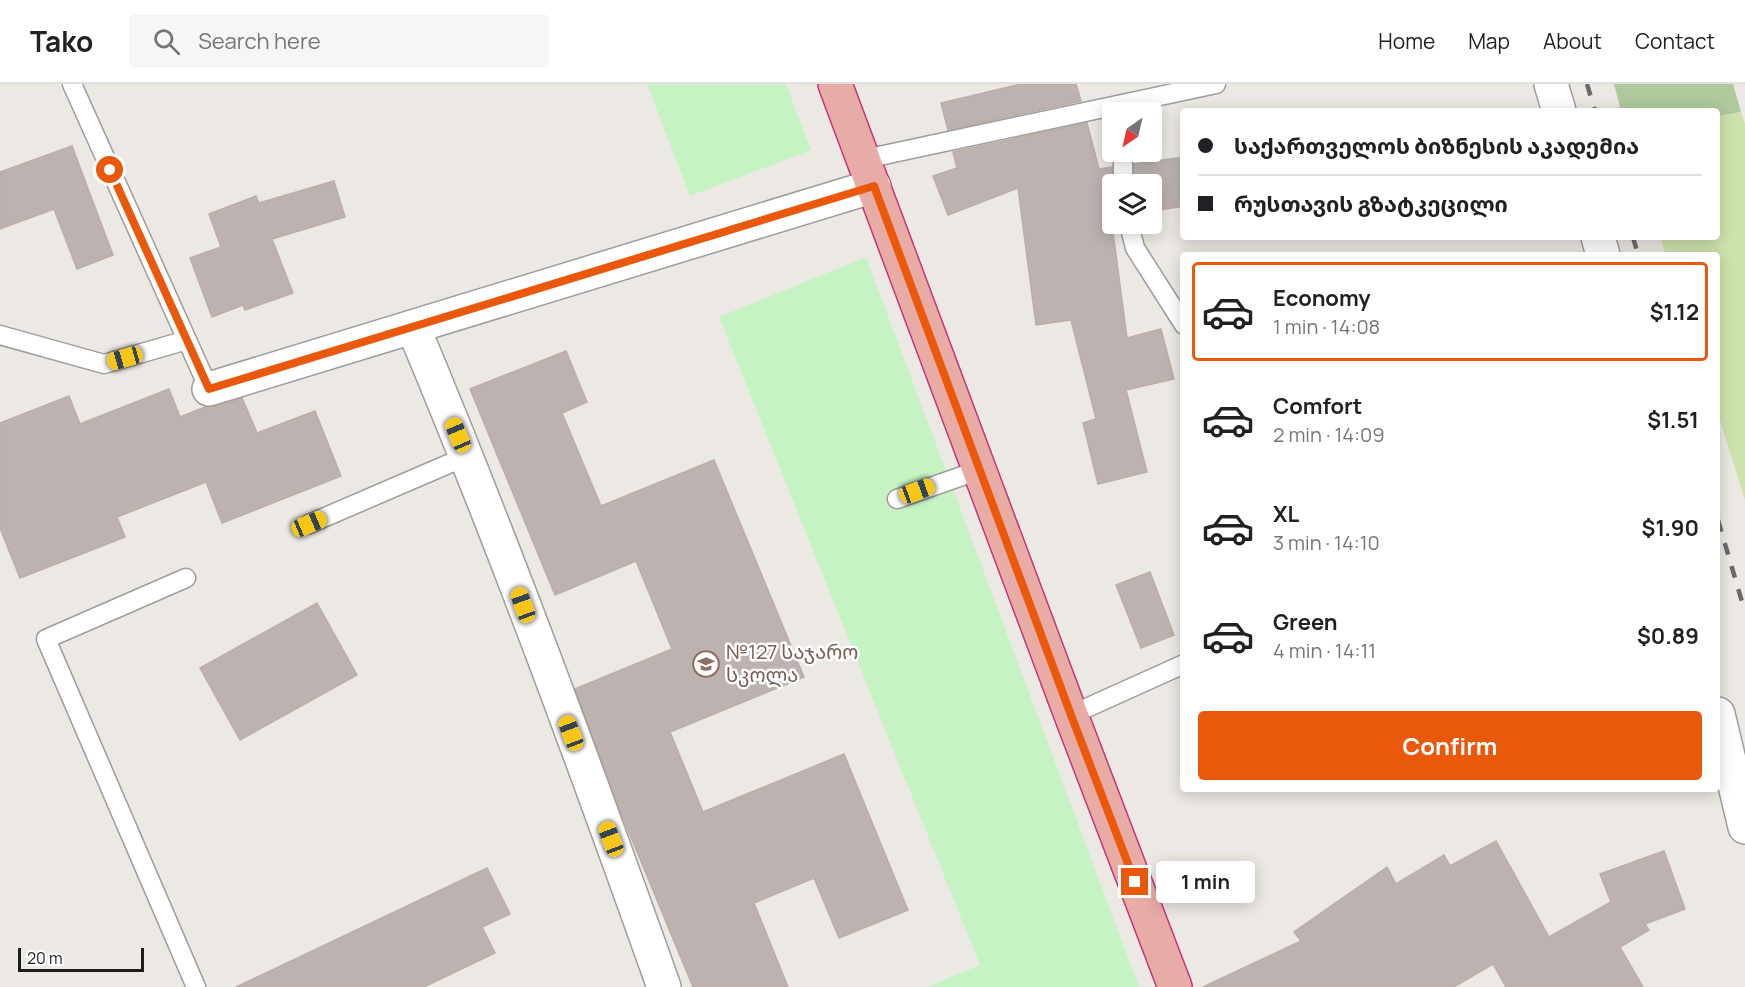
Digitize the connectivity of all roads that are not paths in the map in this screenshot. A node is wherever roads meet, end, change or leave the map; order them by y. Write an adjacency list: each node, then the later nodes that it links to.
1 (72, 84): 13 (lane)
2 (836, 84): 8 (highway)
3 (1216, 84): 5 (lane)
4 (1551, 84): 6 (street)
5 (1146, 102)
6 (1558, 108)
7 (1102, 113): 8 (lane)
8 (869, 173): 11 (street); 16 (highway)
9 (1132, 234): 10 (lane)
10 (1180, 319)
11 (413, 327): 14 (street); 15 (street)
12 (0, 335): 13 (lane)
13 (187, 340): 14 (lane)
14 (209, 389)
15 (467, 456): 18 (lane); 25 (street)
16 (979, 470): 17 (lane); 21 (highway)
17 (897, 499)
18 (309, 524)
19 (186, 578): 24 (lane)
20 (1180, 666): 21 (lane)
21 (1071, 715): 26 (highway)
22 (1720, 722): 23 (street)
23 (1745, 827)
24 (196, 987)
25 (664, 987)
26 (1175, 987)

